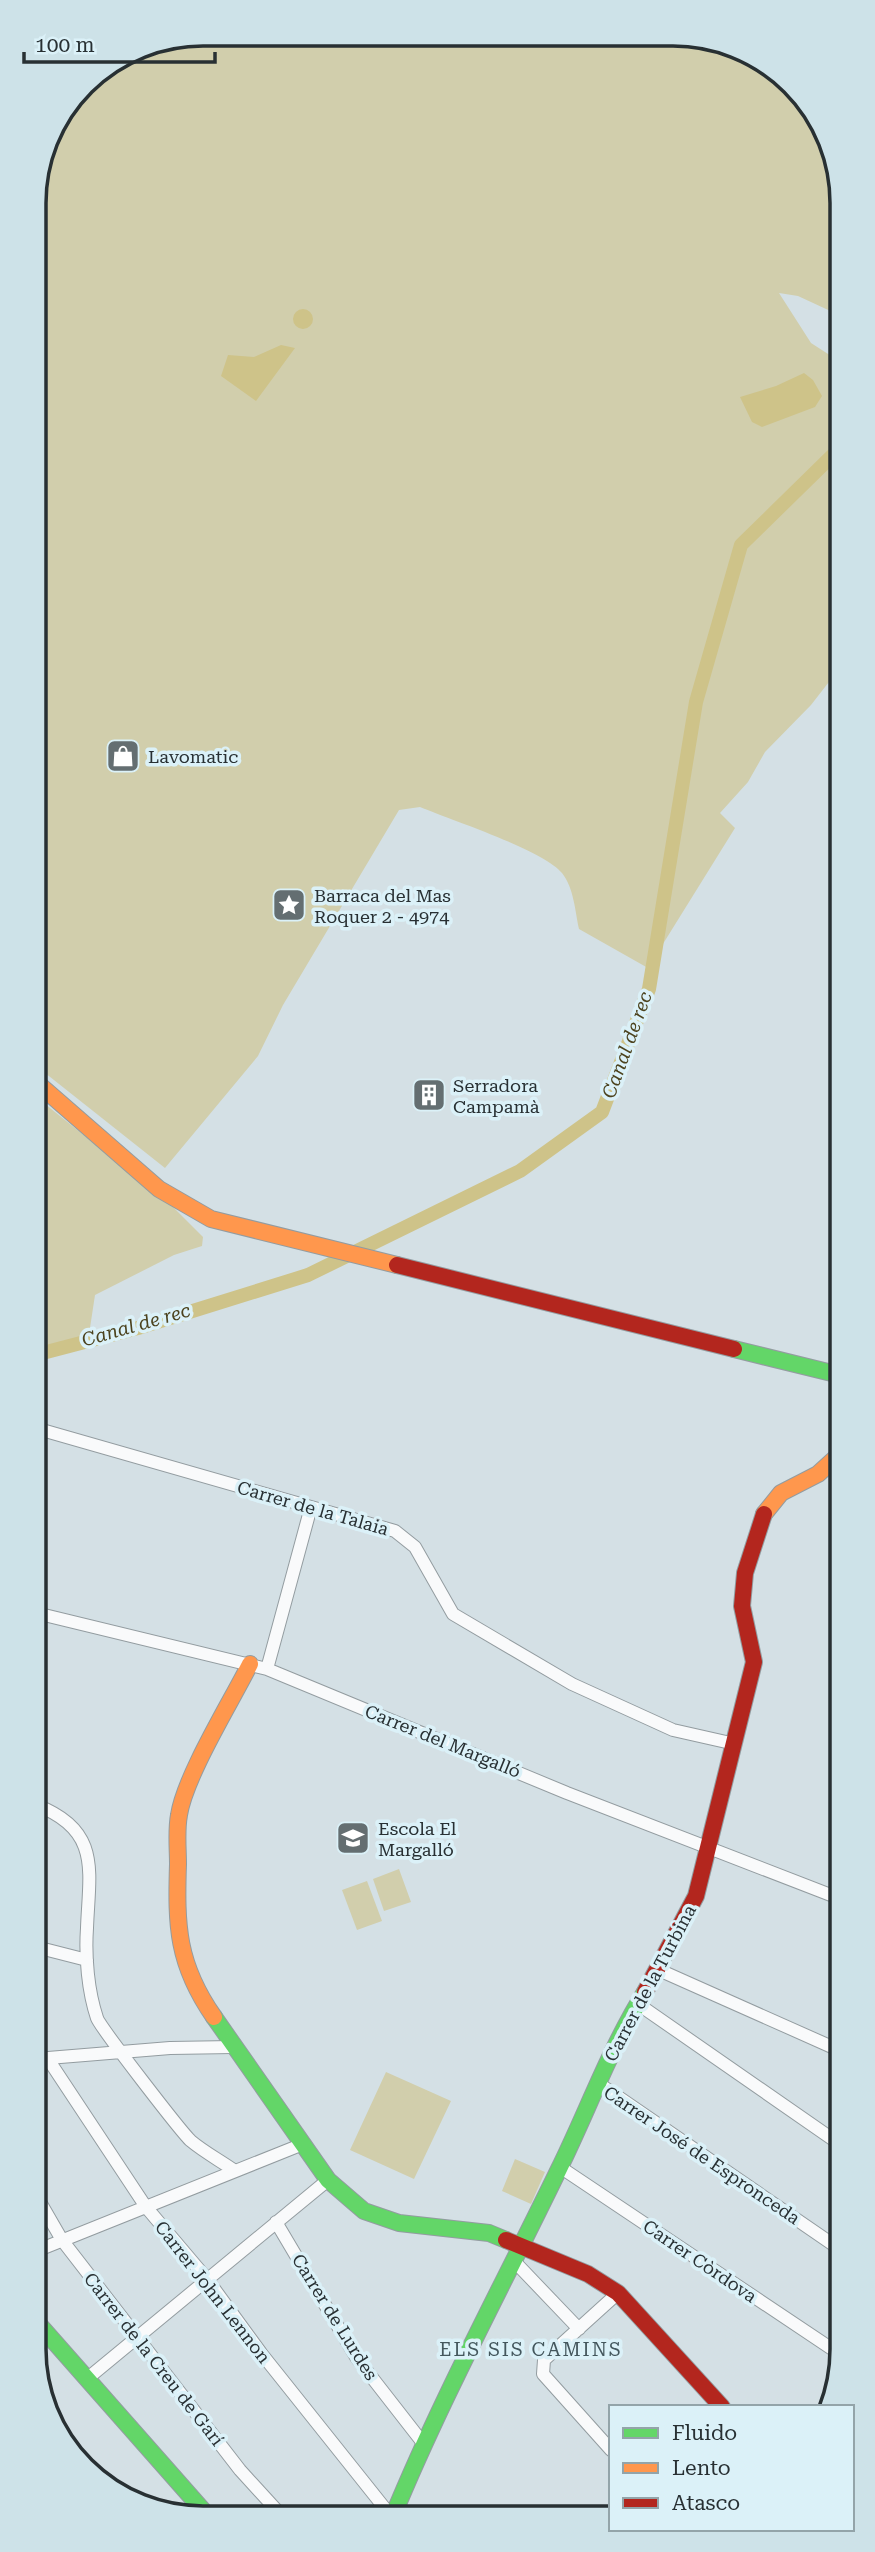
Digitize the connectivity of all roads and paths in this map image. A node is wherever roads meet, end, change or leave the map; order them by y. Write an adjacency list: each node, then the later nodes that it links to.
1 (46, 1091): 2 (street)
2 (829, 1372)
3 (46, 1431): 5 (street, Carrer de la Talaia)
4 (829, 1464): 9 (street, Carrer de la Turbina)
5 (312, 1507): 8 (street); 9 (street, Carrer de la Talaia)
6 (46, 1615): 7 (street, Carrer del Margalló)
7 (250, 1664): 8 (street, Carrer del Margalló); 18 (street)
8 (267, 1670): 11 (street, Carrer del Margalló)
9 (735, 1744): 11 (street, Carrer de la Turbina)
10 (46, 1810): 14 (street)
11 (708, 1849): 12 (street, Carrer del Margalló); 15 (street, Carrer de la Turbina)
12 (829, 1895)
13 (46, 1950): 14 (street)
14 (86, 1960): 19 (street)
15 (659, 1970): 16 (street, Carrer de la Turbina); 17 (street)
16 (638, 2004): 22 (street, Carrer de la Turbina); 23 (street)
17 (829, 2046)
18 (233, 2047): 19 (street); 24 (street)
19 (123, 2052): 20 (street); 26 (street)
20 (46, 2059)
21 (46, 2065): 28 (street, Carrer John Lennon)
22 (598, 2083): 25 (street, Carrer de la Turbina); 32 (street, Carrer José de Espronceda)
23 (829, 2137)
24 (303, 2144): 26 (street); 27 (street)
25 (559, 2167): 34 (street, Carrer de la Turbina); 40 (street, Carrer Còrdova)
26 (235, 2171): 28 (street)
27 (328, 2179): 30 (street); 34 (street)
28 (146, 2207): 31 (street); 35 (street, Carrer John Lennon)
29 (46, 2212): 31 (street, Carrer de la Creu de Garí)
30 (276, 2222): 35 (street); 43 (street, Carrer de Lurdes)
31 (62, 2240): 33 (street); 39 (street, Carrer de la Creu de Garí)
32 (829, 2242)
33 (46, 2247)
34 (517, 2254): 36 (street); 37 (street); 43 (street, Carrer de la Turbina)
35 (207, 2279): 39 (street); 47 (street, Carrer John Lennon)
36 (618, 2293): 37 (street); 42 (street)
37 (579, 2329): 44 (street)
38 (46, 2331): 41 (street)
39 (138, 2336): 41 (street); 46 (street, Carrer de la Creu de Garí)
40 (829, 2347)
41 (88, 2378): 45 (street)
42 (720, 2405)
43 (423, 2443): 48 (street, Carrer de la Turbina)
44 (609, 2448)
45 (199, 2506)
46 (273, 2506)
47 (385, 2506)
48 (396, 2506)

